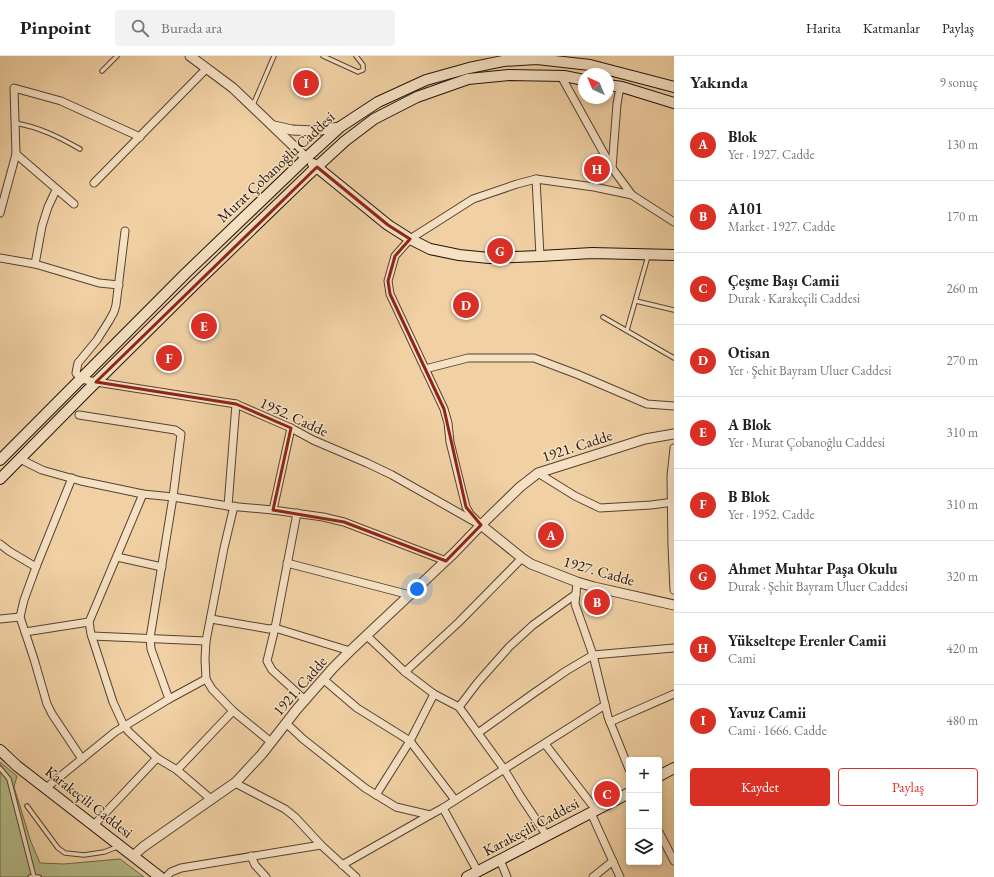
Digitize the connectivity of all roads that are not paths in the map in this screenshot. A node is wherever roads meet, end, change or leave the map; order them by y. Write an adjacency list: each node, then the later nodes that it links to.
1 (117, 56): 7 (lane)
2 (190, 56): 6 (street)
3 (274, 56): 14 (lane)
4 (323, 56): 5 (lane)
5 (356, 56)
6 (206, 68): 14 (street); 18 (street)
7 (102, 71)
8 (561, 76): 9 (main road, Murat Çobanoğlu Caddesi); 22 (main road, Murat Çobanoğlu Caddesi); 23 (street)
9 (578, 79)
10 (614, 86): 11 (main road)
11 (620, 87): 13 (main road); 23 (street)
12 (674, 87): 17 (main road, Murat Çobanoğlu Caddesi)
13 (674, 103)
14 (252, 106): 16 (street)
15 (15, 123): 18 (street); 19 (lane); 20 (street)
16 (273, 126): 17 (street); 21 (street)
17 (340, 127): 21 (main road, Murat Çobanoğlu Caddesi)
18 (140, 137): 25 (street)
19 (80, 149)
20 (16, 154): 26 (street); 29 (street)
21 (306, 158): 22 (main road); 45 (main road, Murat Çobanoğlu Caddesi)
22 (317, 167): 32 (main road); 46 (main road, Murat Çobanoğlu Caddesi)
23 (612, 168): 27 (street)
24 (536, 179): 27 (street); 32 (street); 35 (street)
25 (94, 183)
26 (56, 190): 28 (street); 37 (street)
27 (632, 195): 30 (street)
28 (74, 204)
29 (0, 213)
30 (674, 222)
31 (125, 231): 38 (street)
32 (410, 239): 35 (main road); 44 (street)
33 (649, 254): 34 (main road); 35 (main road); 39 (lane)
34 (674, 255)
35 (540, 256)
36 (0, 258): 37 (street)
37 (35, 264): 38 (street)
38 (119, 286): 45 (street)
39 (636, 301): 40 (lane); 42 (lane)
40 (674, 310)
41 (603, 317): 42 (lane)
42 (626, 330): 43 (lane)
43 (674, 358)
44 (425, 369): 48 (street); 64 (street)
45 (81, 378): 46 (street, 1952. Cadde); 54 (main road, Murat Çobanoğlu Caddesi)
46 (96, 382): 47 (street, 1952. Cadde); 53 (main road, Murat Çobanoğlu Caddesi)
47 (236, 404): 50 (street, 1952. Cadde); 61 (street)
48 (674, 406)
49 (79, 415): 59 (street)
50 (291, 428): 62 (street); 64 (street, 1952. Cadde)
51 (674, 434): 55 (street, 1921. Cadde)
52 (674, 448): 60 (street)
53 (20, 459): 56 (street); 57 (main road, Murat Çobanoğlu Caddesi)
54 (0, 460)
55 (538, 473): 60 (street); 64 (street, 1921. Cadde)
56 (72, 478): 58 (street); 71 (street)
57 (0, 479)
58 (143, 494): 59 (street); 66 (street)
59 (173, 497): 61 (street); 70 (street)
60 (673, 502): 73 (street)
61 (231, 506): 62 (street); 79 (street)
62 (273, 510): 63 (street)
63 (297, 513): 68 (street); 69 (street)
64 (481, 525): 67 (street, 1927. Cadde); 68 (street, 1921. Cadde)
65 (0, 544): 71 (street)
66 (117, 557): 70 (street); 80 (street)
67 (522, 558): 72 (street, 1927. Cadde); 90 (street)
68 (446, 561): 74 (street, 1921. Cadde)
69 (287, 563): 74 (street); 81 (street)
70 (162, 567): 85 (street)
71 (36, 568): 77 (street)
72 (577, 582): 75 (street); 76 (street, 1927. Cadde)
73 (674, 590)
74 (410, 594): 84 (street, 1921. Cadde)
75 (576, 594): 89 (street); 98 (street)
76 (674, 605)
77 (20, 617): 78 (street); 82 (street)
78 (0, 619)
79 (211, 619): 81 (street); 86 (street)
80 (89, 622): 82 (street); 83 (street)
81 (275, 628): 88 (street); 96 (street)
82 (25, 632): 109 (street)
83 (92, 636): 85 (street); 102 (street)
84 (367, 636): 88 (street, 1921. Cadde); 90 (street)
85 (150, 638): 86 (street); 95 (street)
86 (206, 642): 91 (street)
87 (674, 648): 89 (street)
88 (350, 651): 92 (street, 1921. Cadde)
89 (594, 655): 97 (street); 103 (street)
90 (404, 672): 93 (street)
91 (206, 679): 95 (street); 99 (street)
92 (323, 680): 96 (street, 1921. Cadde); 104 (street)
93 (434, 694): 98 (street); 104 (street)
94 (674, 694): 100 (street)
95 (169, 699): 102 (street)
96 (305, 700): 101 (street, 1921. Cadde)
97 (605, 705): 100 (street); 106 (street)
98 (459, 707): 103 (street)
99 (233, 711): 105 (street); 113 (street)
100 (610, 722): 110 (street)
101 (286, 723): 105 (street, 1921. Cadde); 118 (street)
102 (124, 726): 108 (street); 109 (street)
103 (478, 733): 114 (street)
104 (410, 741): 118 (street); 121 (street)
105 (271, 742): 116 (street, 1921. Cadde)
106 (545, 744): 114 (street); 124 (street)
107 (0, 750): 117 (main road, Karakeçili Caddesi)
108 (157, 758): 113 (street); 126 (street)
109 (82, 759): 117 (street)
110 (626, 762)
111 (0, 768): 139 (lane)
112 (674, 768): 115 (main road)
113 (177, 770): 120 (street)
114 (504, 770): 121 (street); 127 (street)
115 (662, 774)
116 (235, 783): 120 (street, 1921. Cadde); 130 (street)
117 (46, 788): 126 (main road, Karakeçili Caddesi)
118 (376, 795): 125 (street)
119 (626, 795): 124 (main road, Karakeçili Caddesi)
120 (212, 800): 131 (street, 1921. Cadde)
121 (455, 800): 123 (street)
122 (27, 806): 129 (lane)
123 (442, 808): 125 (street); 137 (street)
124 (594, 812): 127 (main road, Karakeçili Caddesi); 134 (street)
125 (430, 815): 136 (street)
126 (94, 825): 129 (main road, Karakeçili Caddesi)
127 (548, 836): 133 (main road, Karakeçili Caddesi)
128 (662, 838): 135 (street)
129 (120, 845): 131 (main road, Karakeçili Caddesi)
130 (321, 845): 132 (street); 136 (street)
131 (132, 856): 141 (main road, Karakeçili Caddesi)
132 (251, 856): 142 (street); 143 (street)
133 (500, 860): 137 (main road, Karakeçili Caddesi); 146 (street)
134 (613, 861): 147 (street); 148 (street)
135 (674, 861)
136 (342, 865): 144 (street)
137 (478, 872): 145 (main road, Karakeçili Caddesi)
138 (30, 877): 139 (lane)
139 (34, 877): 140 (lane)
140 (39, 877)
141 (160, 877)
142 (166, 877)
143 (266, 877)
144 (356, 877)
145 (467, 877)
146 (507, 877)
147 (593, 877)
148 (620, 877)

